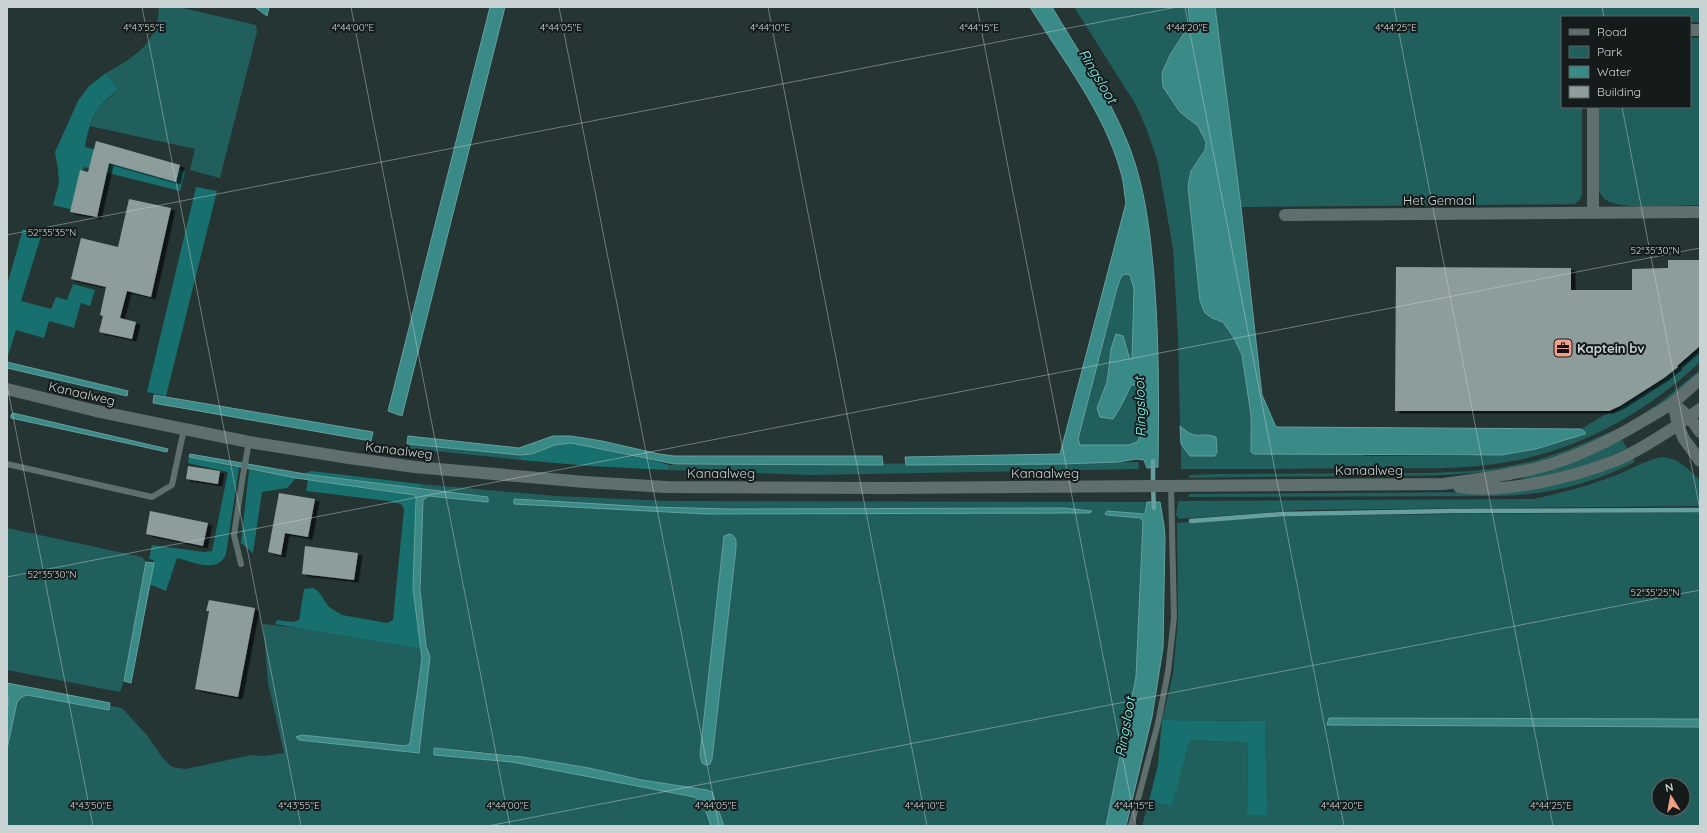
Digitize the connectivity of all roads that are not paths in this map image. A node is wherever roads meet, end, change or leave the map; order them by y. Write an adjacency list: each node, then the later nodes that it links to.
1 (1593, 108): 3 (street)
2 (1700, 212): 3 (street, Het Gemaal)
3 (1593, 213): 4 (street, Het Gemaal)
4 (1285, 215)
5 (1700, 379): 7 (street, Kanaalweg)
6 (7, 389): 11 (street, Kanaalweg)
7 (1673, 402): 9 (street); 10 (street); 16 (street, Kanaalweg)
8 (1700, 410): 9 (street, Kanaalweg)
9 (1690, 418): 10 (street, Kanaalweg); 12 (street)
10 (1678, 425): 14 (street); 16 (street, Kanaalweg)
11 (184, 429): 13 (street, Kanaalweg); 15 (lane)
12 (1700, 432)
13 (249, 442): 17 (street, Kanaalweg); 18 (lane)
14 (1700, 461)
15 (7, 464)
16 (1443, 484): 17 (street, Kanaalweg)
17 (1169, 486): 19 (lane)
18 (241, 564)
19 (1131, 826)

